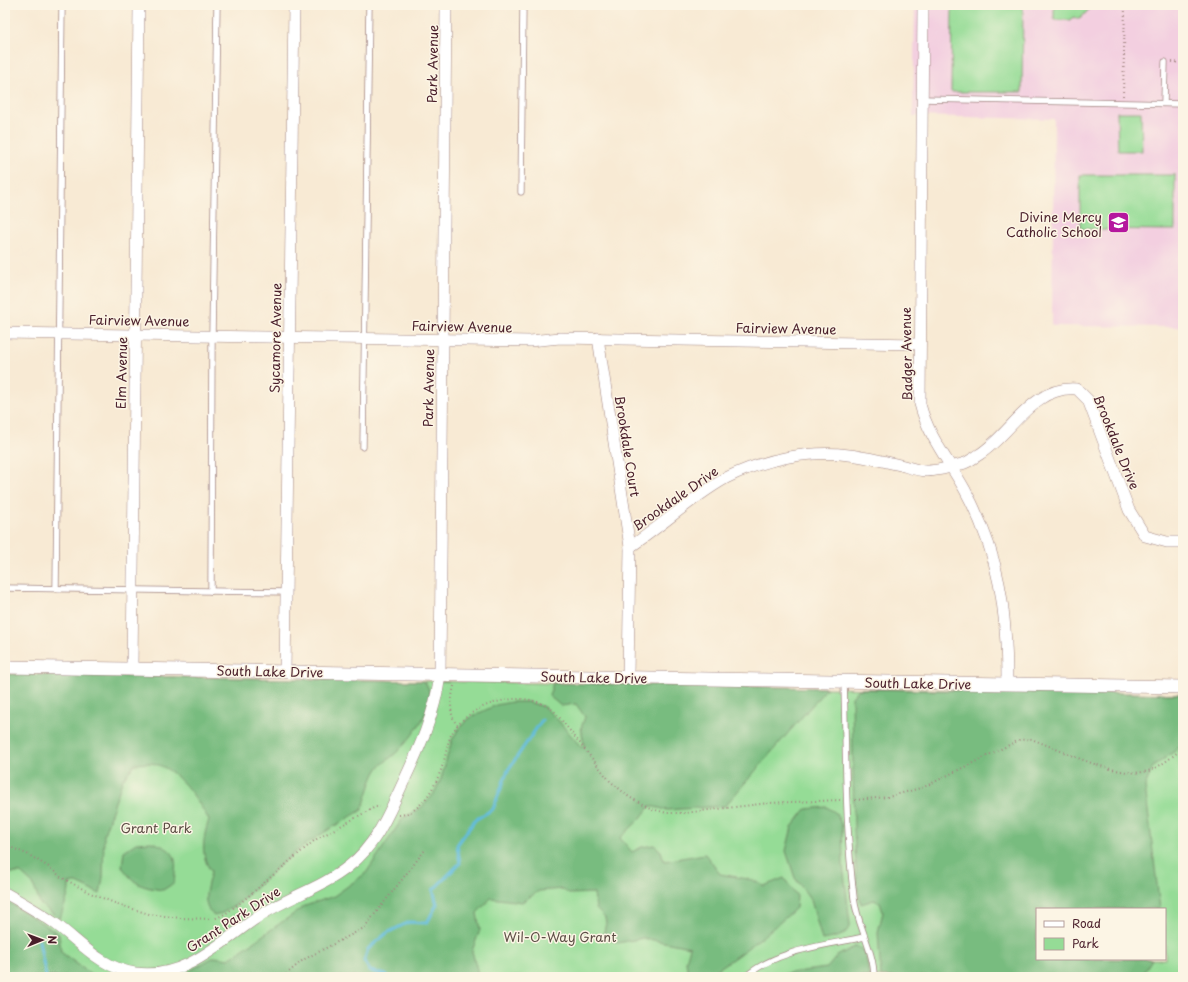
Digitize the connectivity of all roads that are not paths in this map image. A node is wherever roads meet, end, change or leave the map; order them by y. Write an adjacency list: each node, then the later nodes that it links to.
1 (62, 5): 15 (lane)
2 (139, 5): 16 (street, Elm Avenue)
3 (217, 5): 17 (lane)
4 (294, 5): 18 (street, Sycamore Avenue)
5 (370, 5): 20 (lane)
6 (446, 5): 21 (street, Park Avenue)
7 (523, 5): 13 (lane)
8 (922, 5): 10 (street, Badger Avenue)
9 (1165, 62): 11 (lane)
10 (922, 99): 11 (lane); 22 (street, Badger Avenue)
11 (1164, 103): 12 (lane)
12 (1183, 104)
13 (521, 192)
14 (5, 333): 15 (street, Fairview Avenue)
15 (60, 333): 16 (street, Fairview Avenue); 28 (lane)
16 (136, 334): 17 (street, Fairview Avenue); 29 (street, Elm Avenue)
17 (212, 336): 18 (street, Fairview Avenue); 30 (lane)
18 (289, 338): 20 (street, Fairview Avenue); 31 (street, Sycamore Avenue)
19 (598, 338): 21 (street, Fairview Avenue); 22 (street, Fairview Avenue); 26 (street, Brookdale Court)
20 (366, 339): 21 (street, Fairview Avenue); 23 (lane)
21 (442, 340): 35 (street, Park Avenue)
22 (919, 344): 24 (street, Badger Avenue)
23 (363, 446)
24 (950, 467): 25 (street, Brookdale Drive); 26 (street, Brookdale Drive); 38 (street, Badger Avenue)
25 (1183, 542)
26 (630, 548): 36 (street, Brookdale Court)
27 (5, 588): 28 (lane)
28 (56, 589): 29 (lane)
29 (132, 591): 30 (lane); 33 (street, Elm Avenue)
30 (211, 591): 31 (lane)
31 (287, 592): 34 (street, Sycamore Avenue)
32 (5, 667): 33 (street, South Lake Drive)
33 (132, 669): 34 (street, South Lake Drive)
34 (285, 672): 35 (street, South Lake Drive)
35 (440, 674): 36 (street, South Lake Drive); 40 (street, Grant Park Drive)
36 (628, 677): 37 (street, South Lake Drive)
37 (844, 682): 38 (street, South Lake Drive); 41 (lane)
38 (1007, 684): 39 (street, South Lake Drive)
39 (1183, 687)
40 (5, 893)
41 (864, 937): 42 (lane); 43 (lane)
42 (745, 977)
43 (874, 977)

